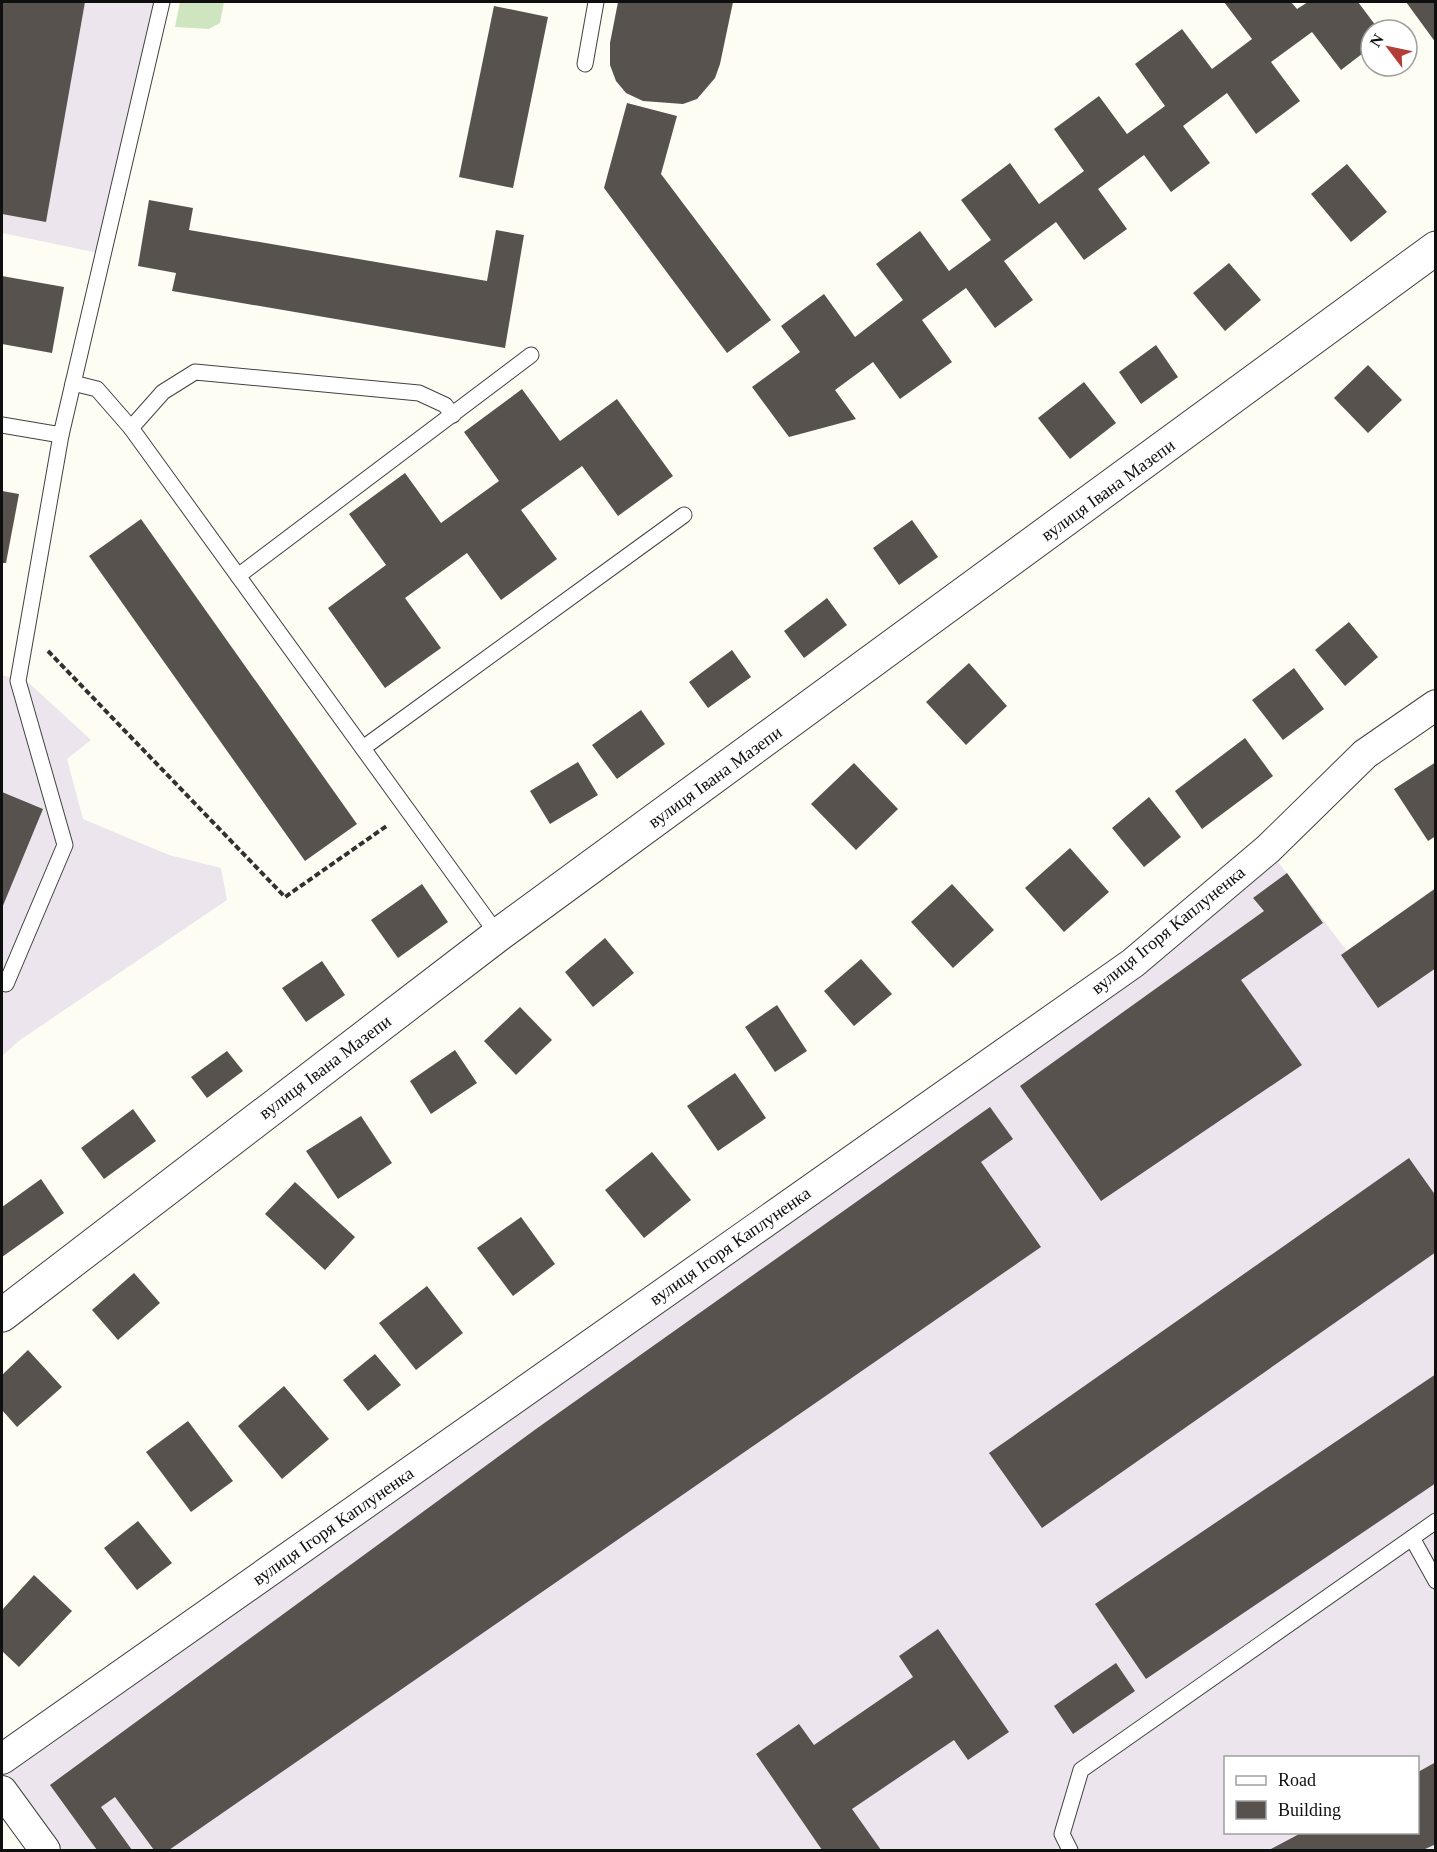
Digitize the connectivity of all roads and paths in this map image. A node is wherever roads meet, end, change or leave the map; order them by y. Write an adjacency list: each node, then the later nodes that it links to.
1 (162, 2): 6 (lane)
2 (596, 2): 3 (lane)
3 (585, 64)
4 (1436, 248): 17 (street, вулиця Івана Мазепи)
5 (531, 355): 7 (lane)
6 (73, 384): 9 (lane); 10 (lane)
7 (453, 415): 9 (lane); 12 (lane)
8 (2, 425): 10 (lane)
9 (131, 428): 12 (lane)
10 (61, 435): 13 (lane)
11 (684, 515): 15 (lane)
12 (238, 576): 15 (lane)
13 (27, 629): 16 (path); 18 (lane)
14 (1436, 705): 23 (street, вулиця Ігоря Каплуненка)
15 (363, 748): 16 (lane)
16 (408, 811): 17 (lane)
17 (498, 934): 19 (street, вулиця Івана Мазепи)
18 (2, 982)
19 (2, 1315)
20 (1436, 1521): 21 (lane)
21 (1412, 1538): 22 (lane); 26 (lane)
22 (1436, 1581)
23 (2, 1759)
24 (2, 1791): 25 (street)
25 (45, 1851)
26 (1070, 1851)

